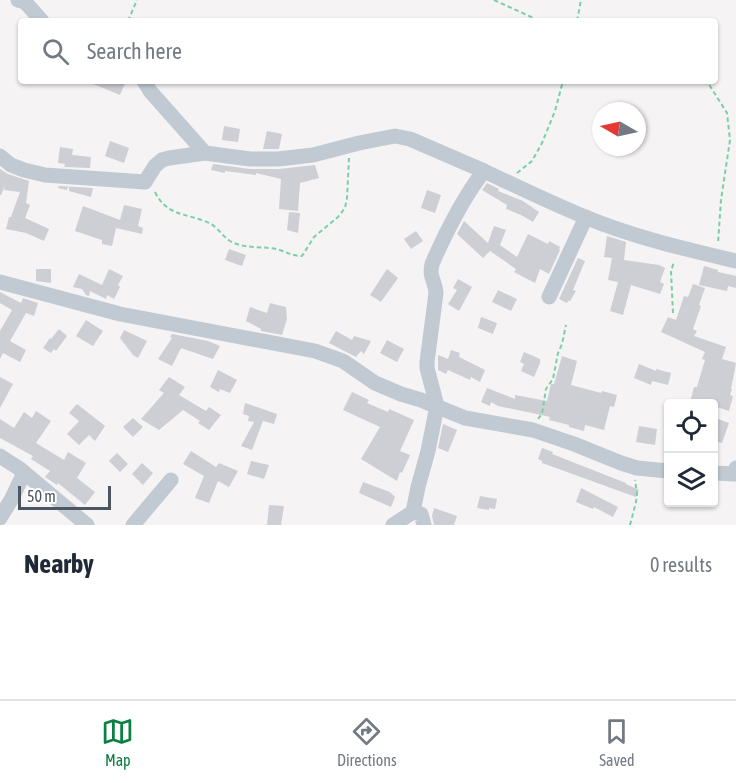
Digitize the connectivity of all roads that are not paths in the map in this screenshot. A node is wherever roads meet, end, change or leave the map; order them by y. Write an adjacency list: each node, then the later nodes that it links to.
1 (18, 0): 2 (street)
2 (39, 18)
3 (146, 84): 4 (street)
4 (205, 153): 5 (street); 6 (street)
5 (0, 156)
6 (484, 171): 7 (street); 11 (street)
7 (586, 218): 8 (street); 10 (street)
8 (736, 261)
9 (0, 282): 11 (street)
10 (549, 297)
11 (437, 406): 13 (street); 18 (street)
12 (0, 456): 15 (street)
13 (664, 471)
14 (736, 472): 16 (street)
15 (24, 473): 19 (street); 20 (street)
16 (718, 473)
17 (171, 480): 21 (street)
18 (413, 512): 22 (street); 23 (street)
19 (0, 518)
20 (87, 525)
21 (133, 525)
22 (393, 525)
23 (424, 525)

